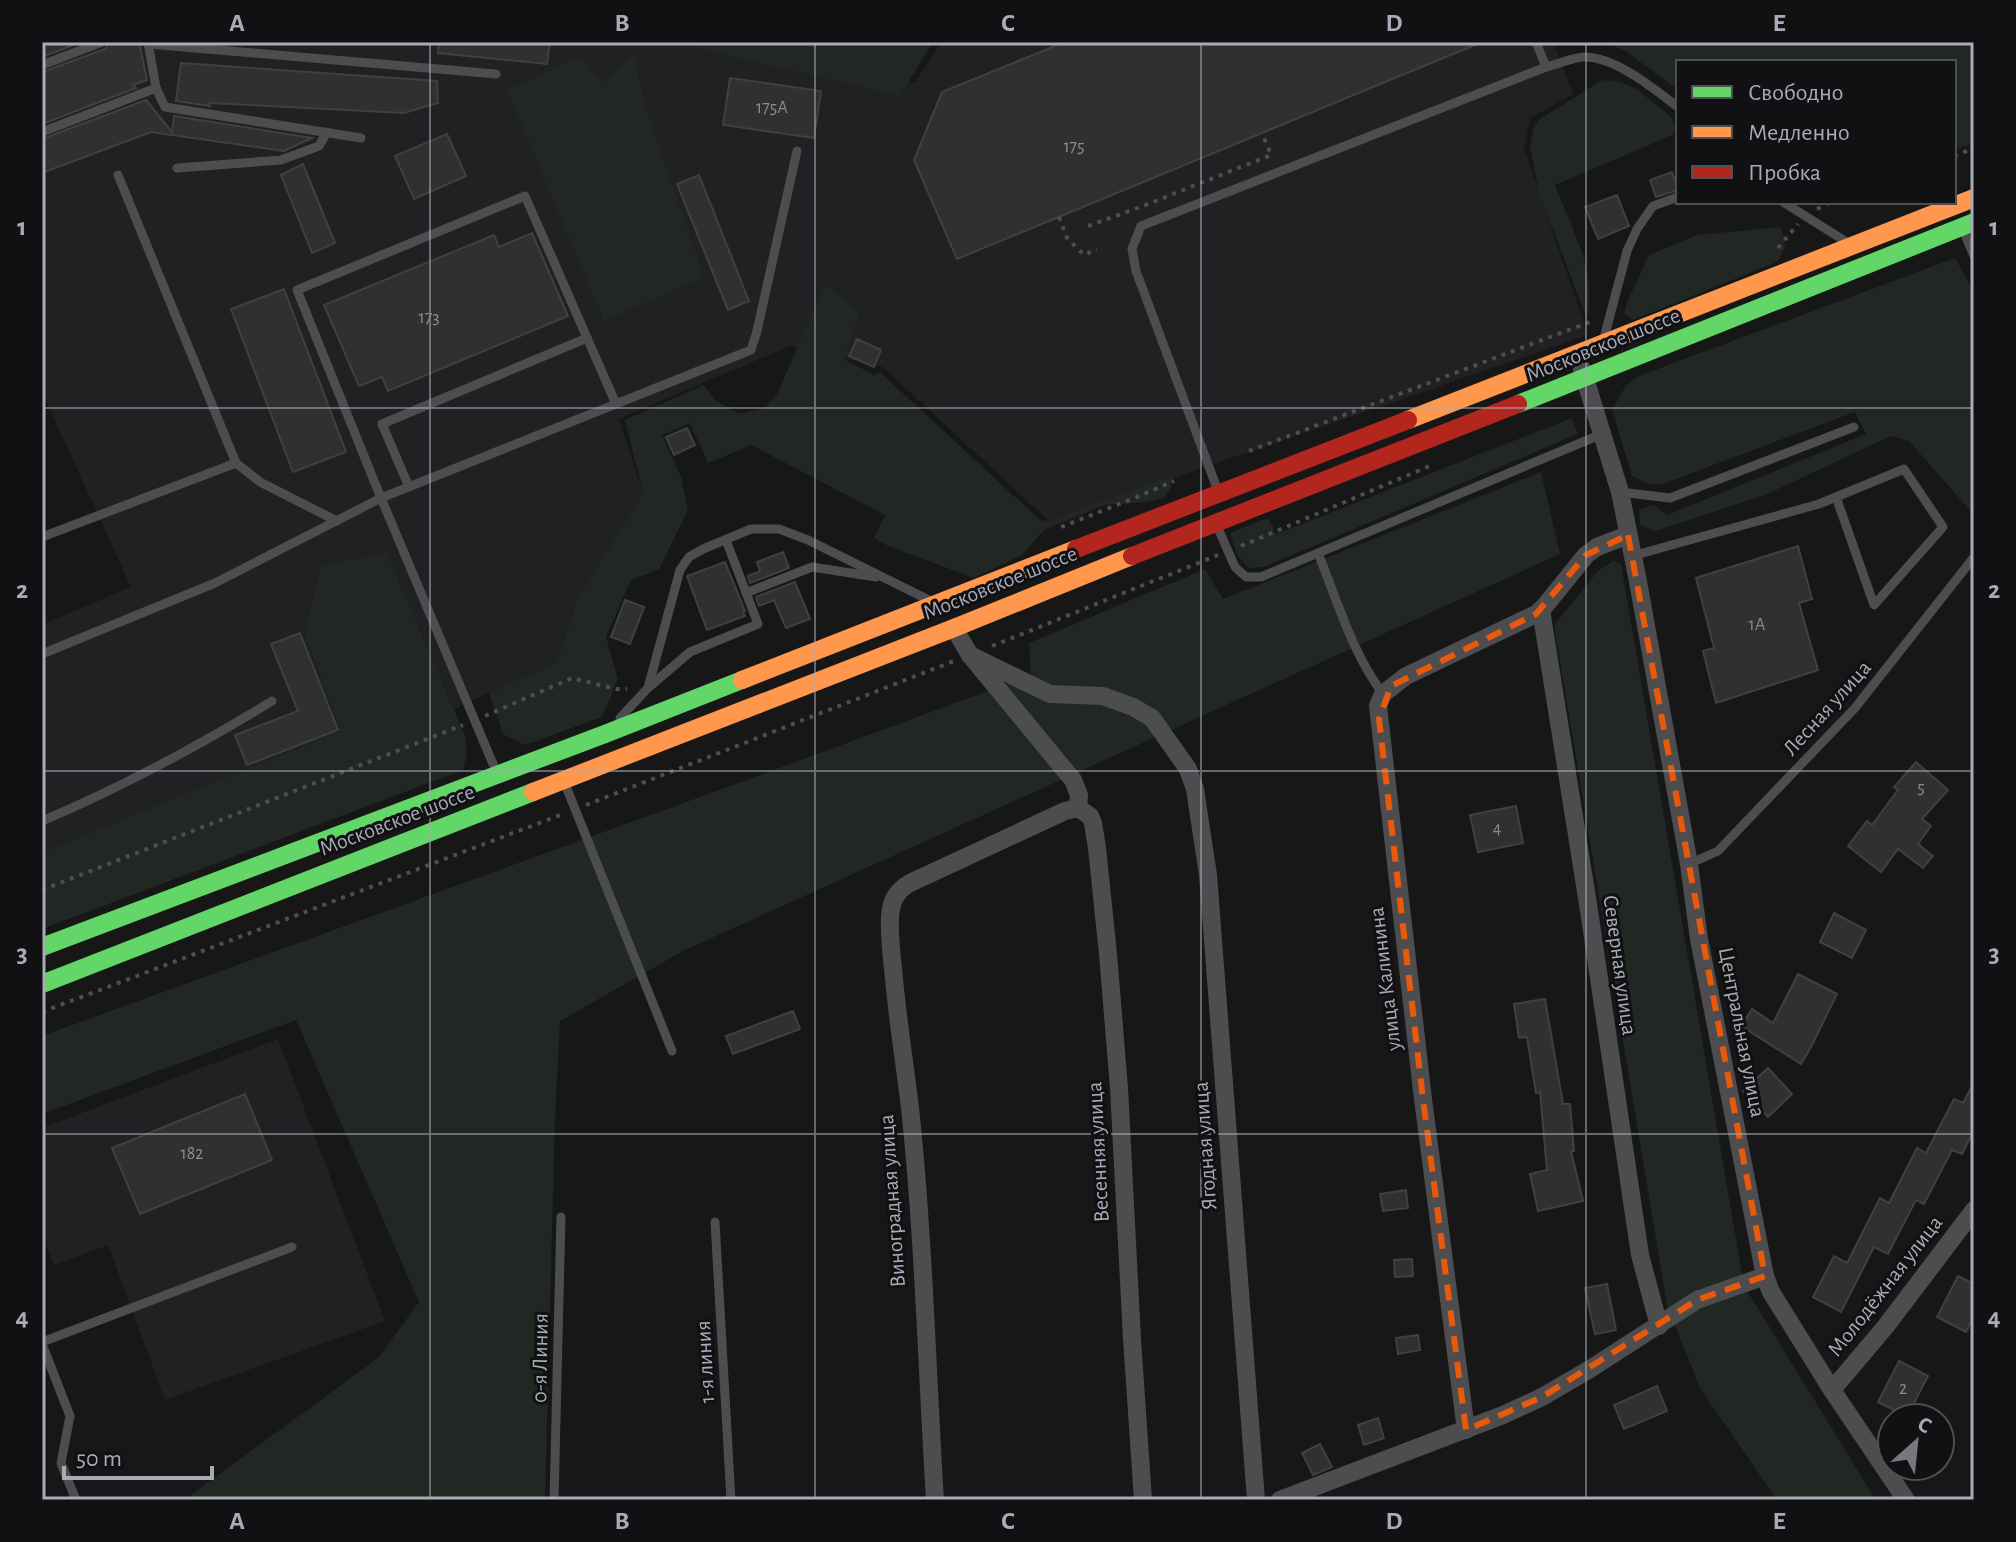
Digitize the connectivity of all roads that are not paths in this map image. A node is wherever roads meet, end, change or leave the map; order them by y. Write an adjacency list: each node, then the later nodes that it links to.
1 (102, 42): 4 (lane)
2 (1536, 42): 5 (lane)
3 (148, 43): 6 (lane); 7 (lane)
4 (42, 65)
5 (1546, 67): 8 (lane); 31 (lane)
6 (496, 74)
7 (156, 88): 9 (lane); 10 (lane)
8 (1676, 105)
9 (42, 132)
10 (327, 132): 11 (lane); 13 (lane)
11 (361, 138)
12 (797, 151): 25 (lane)
13 (177, 168)
14 (118, 175): 28 (lane)
15 (1676, 198): 22 (lane)
16 (1974, 198): 19 (main road, Московское шоссе)
17 (1786, 204): 19 (lane)
18 (1968, 224): 20 (lane); 24 (main road, Московское шоссе)
19 (1852, 245): 22 (main road, Московское шоссе)
20 (1974, 256)
21 (587, 338): 25 (lane); 29 (lane); 33 (lane)
22 (1602, 345): 23 (main road, Московское шоссе)
23 (1577, 355): 24 (street, Центральная улица); 31 (main road, Московское шоссе)
24 (1586, 378): 27 (street, Центральная улица); 34 (main road, Московское шоссе)
25 (616, 404): 29 (lane)
26 (1854, 427): 30 (lane)
27 (1602, 434): 30 (street, Центральная улица); 39 (lane)
28 (236, 463): 35 (lane); 37 (lane)
29 (409, 487): 33 (lane)
30 (1620, 492): 36 (street, Центральная улица)
31 (1218, 494): 34 (main road, Московское шоссе); 34 (lane)
32 (1836, 497): 32 (lane); 40 (lane)
33 (381, 498): 35 (lane); 53 (lane)
34 (1207, 514): 39 (lane); 44 (main road, Московское шоссе); 46 (main road, Московское шоссе)
35 (337, 521): 47 (lane)
36 (1628, 535): 40 (street, Центральная улица); 45 (street)
37 (42, 537)
38 (726, 540): 42 (lane); 43 (lane); 49 (lane)
39 (1318, 553): 50 (lane)
40 (1632, 556): 57 (street, Центральная улица)
41 (1974, 557): 57 (lane, Лесная улица)
42 (887, 579): 43 (lane); 44 (lane)
43 (746, 593): 49 (lane)
44 (936, 603): 52 (main road, Московское шоссе)
45 (1538, 612): 50 (street); 66 (street, Северная улица)
46 (954, 628): 48 (street, Весенняя улица); 54 (main road, Московское шоссе)
47 (42, 654)
48 (970, 655): 55 (street, Весенняя улица); 75 (street, Ягодная улица)
49 (648, 688): 52 (lane)
50 (1383, 694): 69 (street, улица Калинина)
51 (272, 701): 56 (lane)
52 (605, 734): 53 (main road, Московское шоссе)
53 (498, 774): 58 (main road, Московское шоссе)
54 (564, 781): 59 (main road, Московское шоссе); 60 (lane)
55 (1078, 808): 73 (street, Виноградная улица); 74 (street, Весенняя улица)
56 (42, 821)
57 (1689, 864): 65 (street, Центральная улица)
58 (42, 947)
59 (42, 984)
60 (672, 1051)
61 (1974, 1210): 68 (street, Молодёжная улица)
62 (561, 1217): 71 (lane, 0-я Линия)
63 (715, 1222): 72 (lane, 1-я линия)
64 (292, 1247): 67 (lane)
65 (1765, 1276): 66 (street); 68 (street, Центральная улица)
66 (1659, 1326): 69 (street)
67 (42, 1343): 70 (lane)
68 (1832, 1390): 77 (street, Центральная улица)
69 (1466, 1430): 76 (street)
70 (76, 1500)
71 (554, 1500)
72 (731, 1500)
73 (935, 1500)
74 (1143, 1500)
75 (1256, 1500)
76 (1280, 1500)
77 (1906, 1500)

